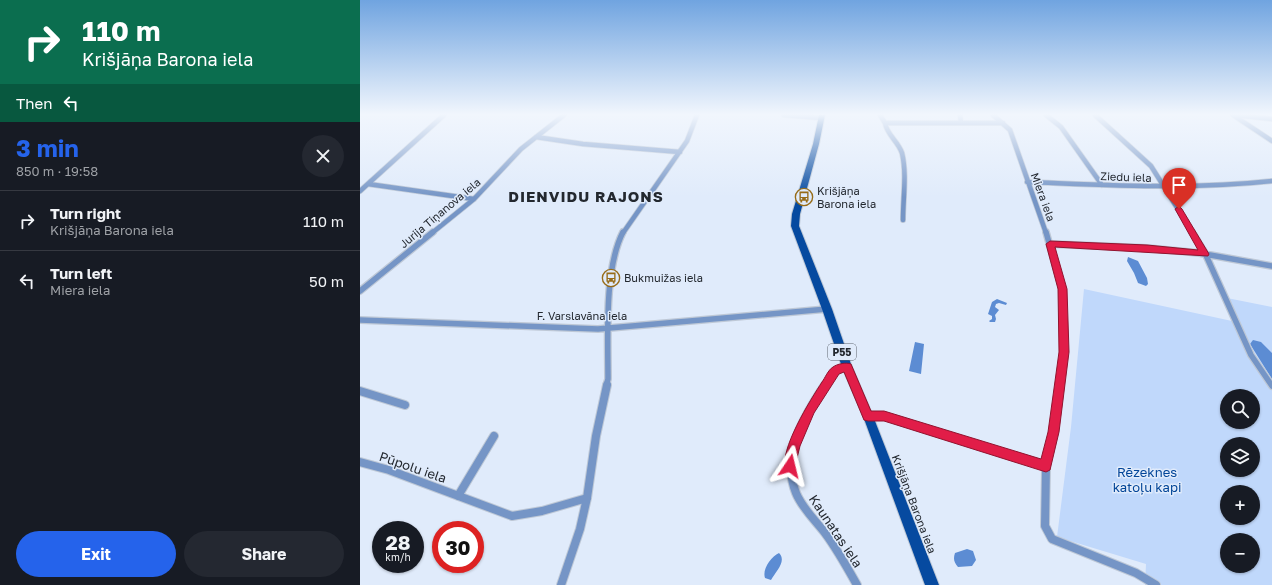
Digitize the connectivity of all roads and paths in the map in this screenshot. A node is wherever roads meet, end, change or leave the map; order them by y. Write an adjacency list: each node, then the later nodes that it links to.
1 (414, 142): 13 (street)
2 (530, 142): 17 (street, Jurija Tiņanova iela)
3 (572, 142): 10 (street)
4 (686, 142): 10 (street)
5 (816, 142): 23 (main road, Krišjāņa Barona iela / P55)
6 (896, 142): 18 (street)
7 (1014, 142): 12 (street, Miera iela)
8 (1072, 142): 14 (street)
9 (1125, 142): 15 (street)
10 (680, 152): 25 (street)
11 (1272, 181): 15 (street, Ziedu iela)
12 (1027, 182): 14 (street, Ziedu iela); 19 (street, Miera iela)
13 (368, 184): 16 (street); 17 (street)
14 (1102, 185): 15 (street, Ziedu iela)
15 (1166, 188): 20 (street)
16 (360, 191)
17 (474, 199): 22 (street, Jurija Tiņanova iela)
18 (903, 220)
19 (1050, 244): 20 (street); 33 (street, Miera iela)
20 (1205, 254): 21 (street); 27 (street)
21 (1272, 266)
22 (360, 291)
23 (827, 309): 25 (street, F. Varslavāna iela); 26 (main road, Krišjāņa Barona iela / P55)
24 (360, 320): 25 (street, F. Varslavāna iela)
25 (608, 328): 35 (street)
26 (847, 367): 30 (main road, Krišjāņa Barona iela / P55); 37 (street, Kaunatas iela)
27 (1272, 386)
28 (360, 391): 29 (street)
29 (405, 404)
30 (868, 416): 33 (street); 38 (main road, Krišjāņa Barona iela / P55)
31 (494, 436): 34 (street)
32 (360, 462): 34 (street, Pūpolu iela)
33 (1046, 466): 39 (street, Miera iela)
34 (458, 496): 35 (street, Pūpolu iela)
35 (587, 498): 36 (street)
36 (561, 585)
37 (857, 585)
38 (932, 585)
39 (1156, 585)

